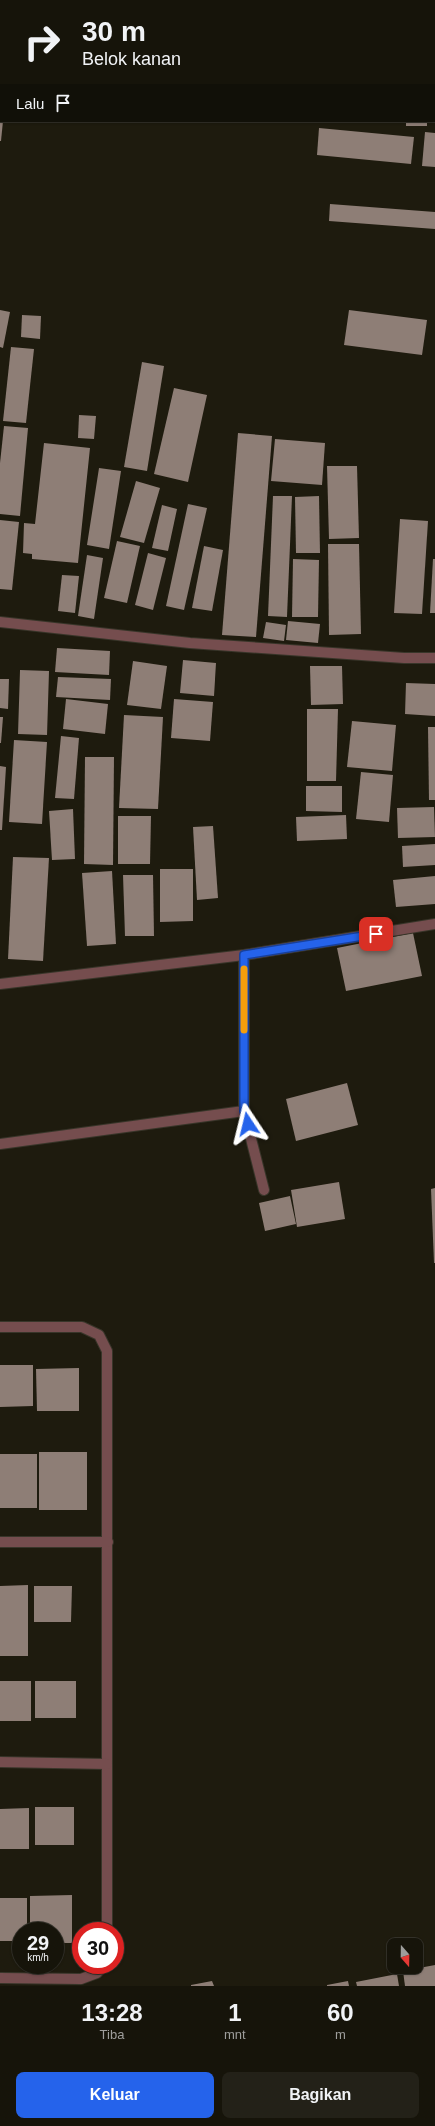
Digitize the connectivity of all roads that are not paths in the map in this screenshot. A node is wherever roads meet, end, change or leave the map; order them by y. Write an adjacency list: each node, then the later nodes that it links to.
1 (0, 622): 2 (street)
2 (435, 658)
3 (435, 924): 4 (street)
4 (244, 955): 5 (street); 6 (street)
5 (0, 984)
6 (244, 1111): 7 (street); 8 (street)
7 (0, 1144)
8 (264, 1190)
9 (0, 1327): 11 (street)
10 (0, 1542): 11 (street)
11 (108, 1542): 13 (street)
12 (0, 1762): 13 (street)
13 (107, 1764): 14 (street)
14 (107, 1922)
15 (94, 1974): 16 (street)
16 (0, 1978)

